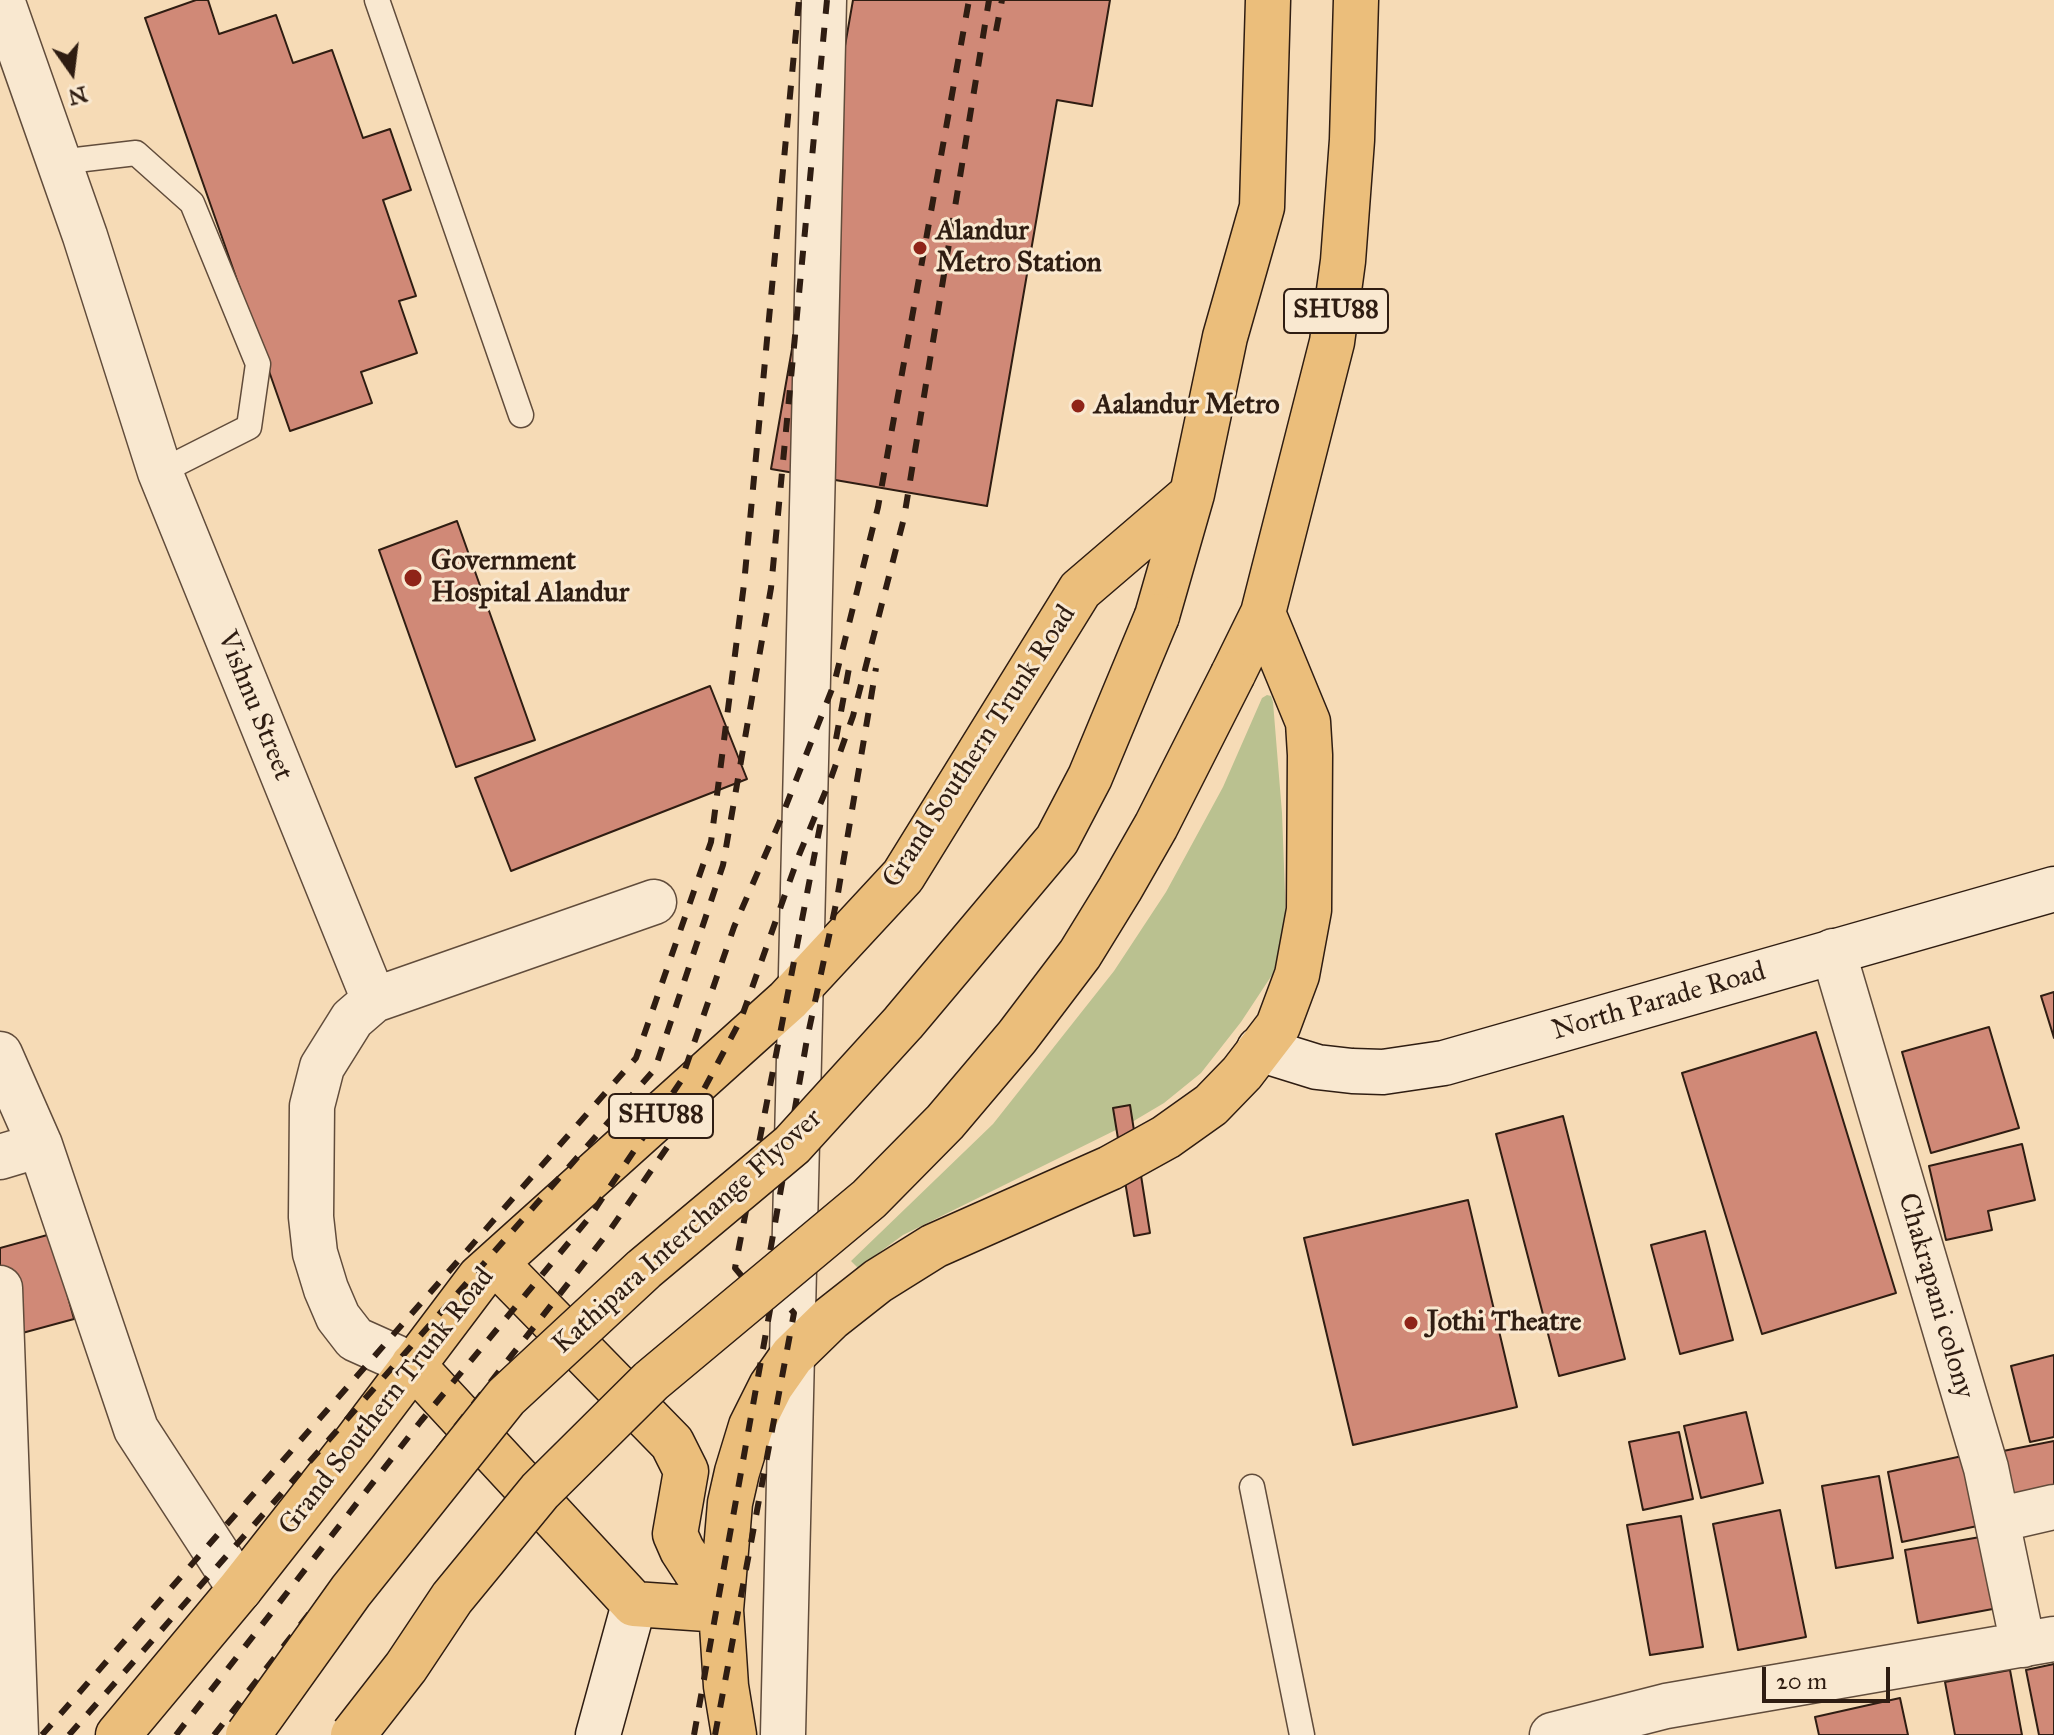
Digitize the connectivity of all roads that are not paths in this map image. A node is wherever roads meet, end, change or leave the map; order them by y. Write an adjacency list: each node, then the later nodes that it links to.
1 (2, 0): 6 (street, Vishnu Street)
2 (377, 0): 7 (lane)
3 (824, 0): 34 (street)
4 (1268, 0): 9 (main road)
5 (1356, 0): 10 (main road, SHU88)
6 (59, 162): 8 (street, Vishnu Street); 8 (lane)
7 (521, 415)
8 (160, 472): 14 (street, Vishnu Street)
9 (1192, 494): 18 (main road, Grand Southern Trunk Road / SHU88); 30 (main road, Kathipara Interchange Flyover, bridge)
10 (1263, 613): 15 (main road); 31 (main road, SHU88, bridge)
11 (2054, 889): 13 (street, North Parade Road)
12 (654, 902): 14 (street)
13 (1833, 951): 15 (street, North Parade Road); 23 (street, Chakrapani colony)
14 (374, 1000): 20 (street)
15 (1259, 1049): 26 (main road)
16 (0, 1054): 17 (street)
17 (20, 1151): 24 (street)
18 (496, 1263): 20 (main road, Grand Southern Trunk Road / SHU88); 26 (main road)
19 (0, 1288): 28 (street)
20 (413, 1365): 24 (main road, Grand Southern Trunk Road / SHU88); 25 (main road)
21 (1252, 1487): 35 (lane)
22 (2054, 1507): 23 (street)
23 (1997, 1520): 27 (street, Chakrapani colony)
24 (240, 1589): 29 (main road, Grand Southern Trunk Road / SHU88)
25 (634, 1604): 26 (main road); 32 (street)
26 (721, 1610): 33 (main road)
27 (2039, 1642): 36 (street)
28 (16, 1735)
29 (118, 1735)
30 (248, 1735)
31 (353, 1735)
32 (598, 1735)
33 (734, 1735)
34 (783, 1735)
35 (1302, 1735)
36 (1552, 1735)

